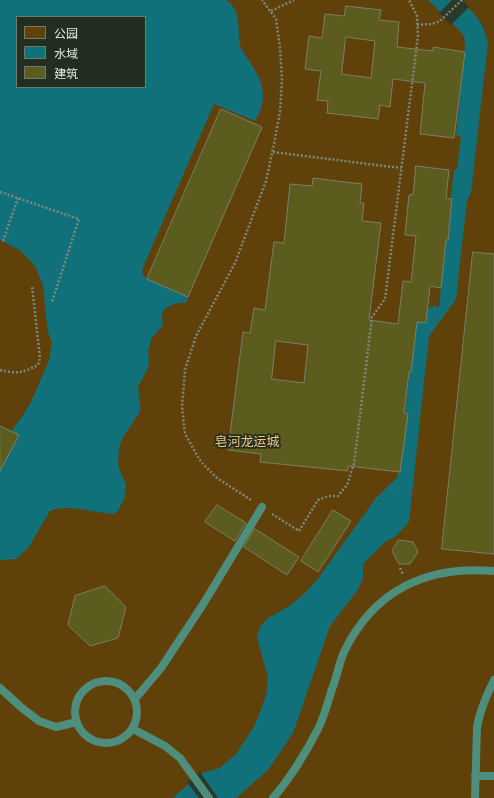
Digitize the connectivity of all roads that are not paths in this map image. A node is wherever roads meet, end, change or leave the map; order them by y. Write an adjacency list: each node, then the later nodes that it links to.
1 (262, 507): 5 (street)
2 (494, 571): 11 (street)
3 (494, 680): 8 (street)
4 (0, 688): 6 (street)
5 (134, 700): 6 (street); 7 (street)
6 (77, 722): 7 (street)
7 (133, 729): 10 (street)
8 (475, 776): 9 (street); 12 (street)
9 (494, 776)
10 (209, 798)
11 (273, 798)
12 (475, 798)

